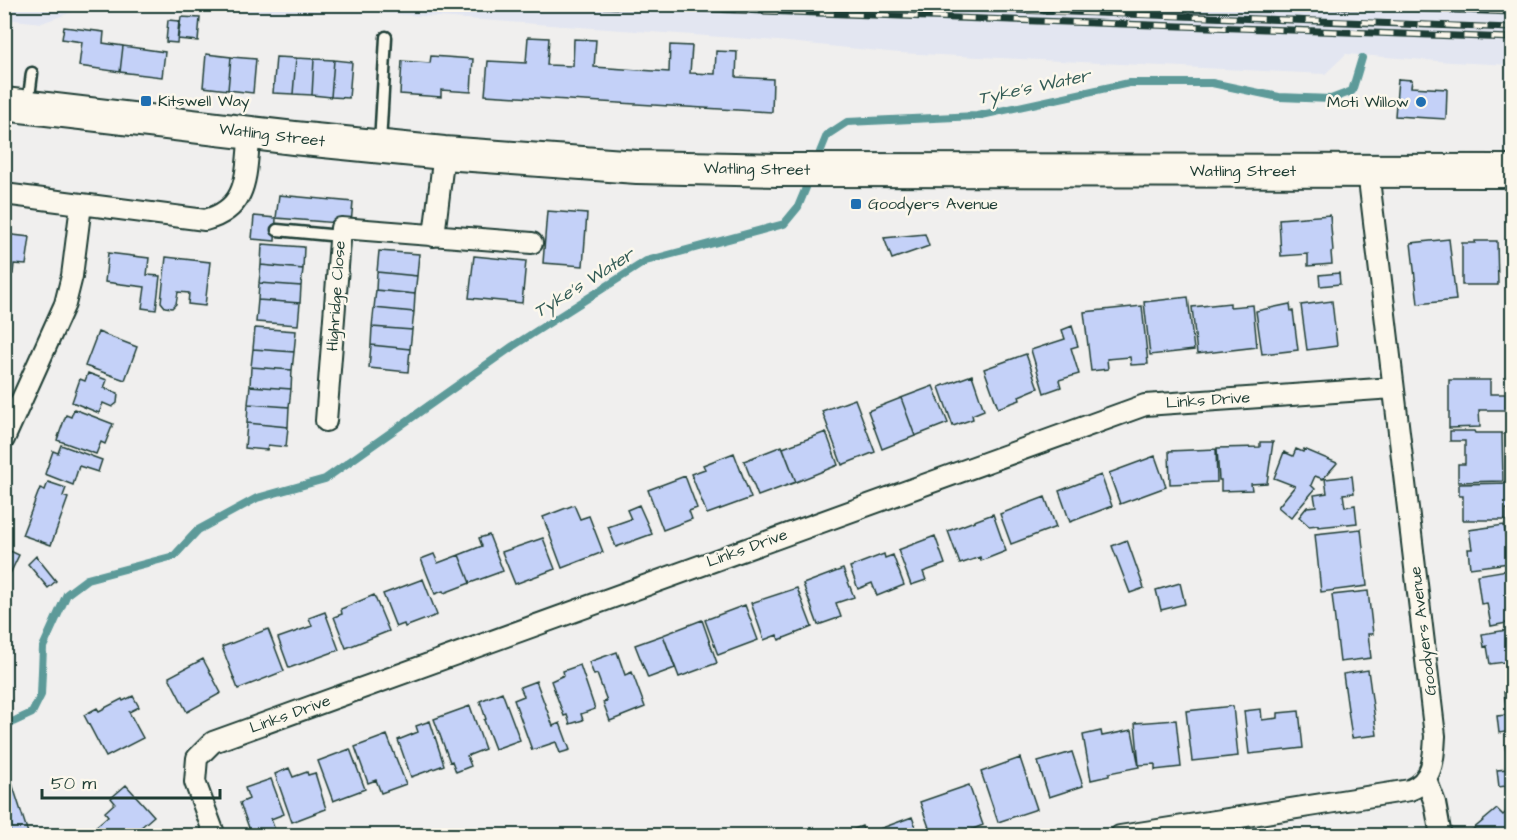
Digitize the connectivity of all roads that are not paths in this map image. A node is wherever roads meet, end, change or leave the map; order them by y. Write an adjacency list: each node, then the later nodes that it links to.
1 (386, 37): 5 (lane)
2 (32, 73): 3 (lane)
3 (16, 106): 4 (main road, Watling Street)
4 (250, 132): 5 (main road, Watling Street); 10 (street)
5 (380, 147): 6 (main road, Watling Street)
6 (444, 153): 7 (main road, Watling Street); 13 (street)
7 (1368, 171): 8 (main road, Watling Street); 15 (street, Goodyers Avenue)
8 (1512, 171)
9 (4, 194): 10 (street)
10 (81, 205): 17 (street)
11 (278, 230): 12 (lane)
12 (340, 236): 13 (street, Highridge Close); 16 (street, Highridge Close)
13 (434, 236): 14 (street, Highridge Close)
14 (532, 243)
15 (1394, 388): 18 (street, Goodyers Avenue); 19 (street, Links Drive)
16 (326, 421)
17 (4, 439)
18 (1426, 779): 20 (street); 21 (street)
19 (215, 836)
20 (1120, 836)
21 (1441, 836)

